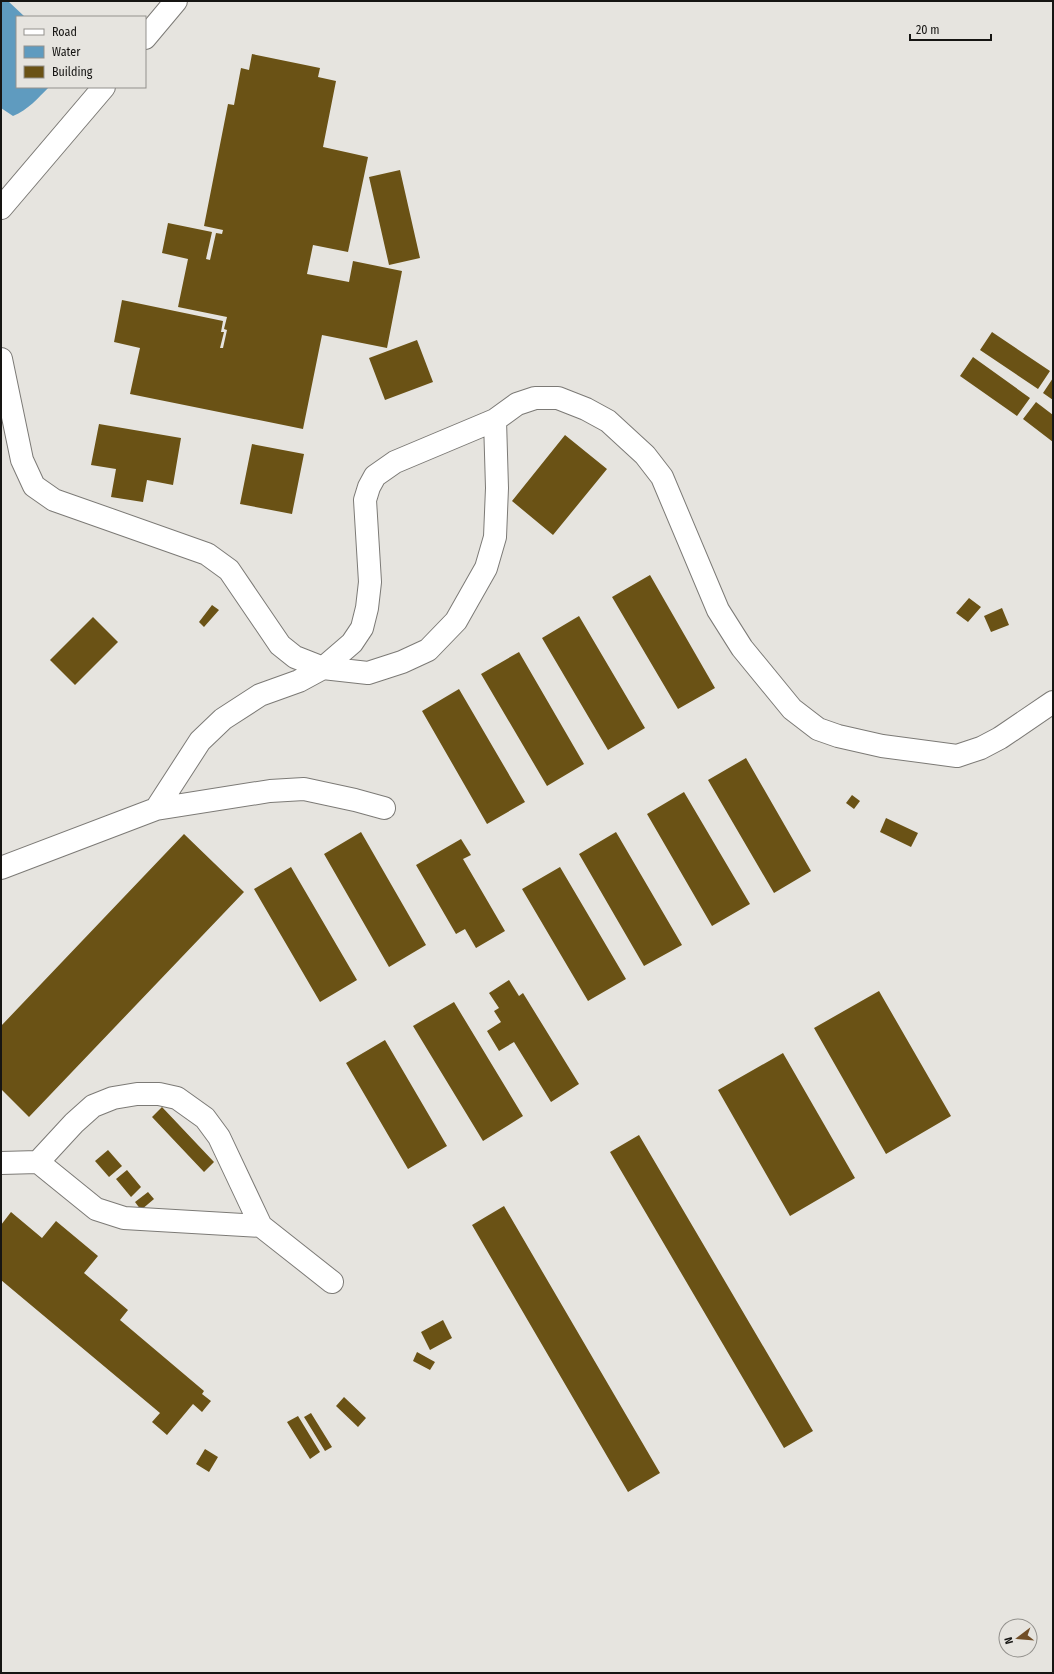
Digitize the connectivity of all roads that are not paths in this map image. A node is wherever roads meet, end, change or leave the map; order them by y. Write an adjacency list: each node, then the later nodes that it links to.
1 (176, 1): 2 (street)
2 (146, 37)
3 (103, 88): 4 (street)
4 (1, 208)
5 (1, 359): 7 (street)
6 (495, 420): 8 (street); 8 (street); 9 (street)
7 (8, 434): 8 (street)
8 (323, 668): 11 (street)
9 (1053, 702)
10 (384, 808): 11 (street)
11 (156, 809): 12 (street)
12 (1, 868)
13 (38, 1162): 14 (street); 15 (street); 15 (street)
14 (1, 1163)
15 (261, 1226): 16 (street)
16 (332, 1282)

